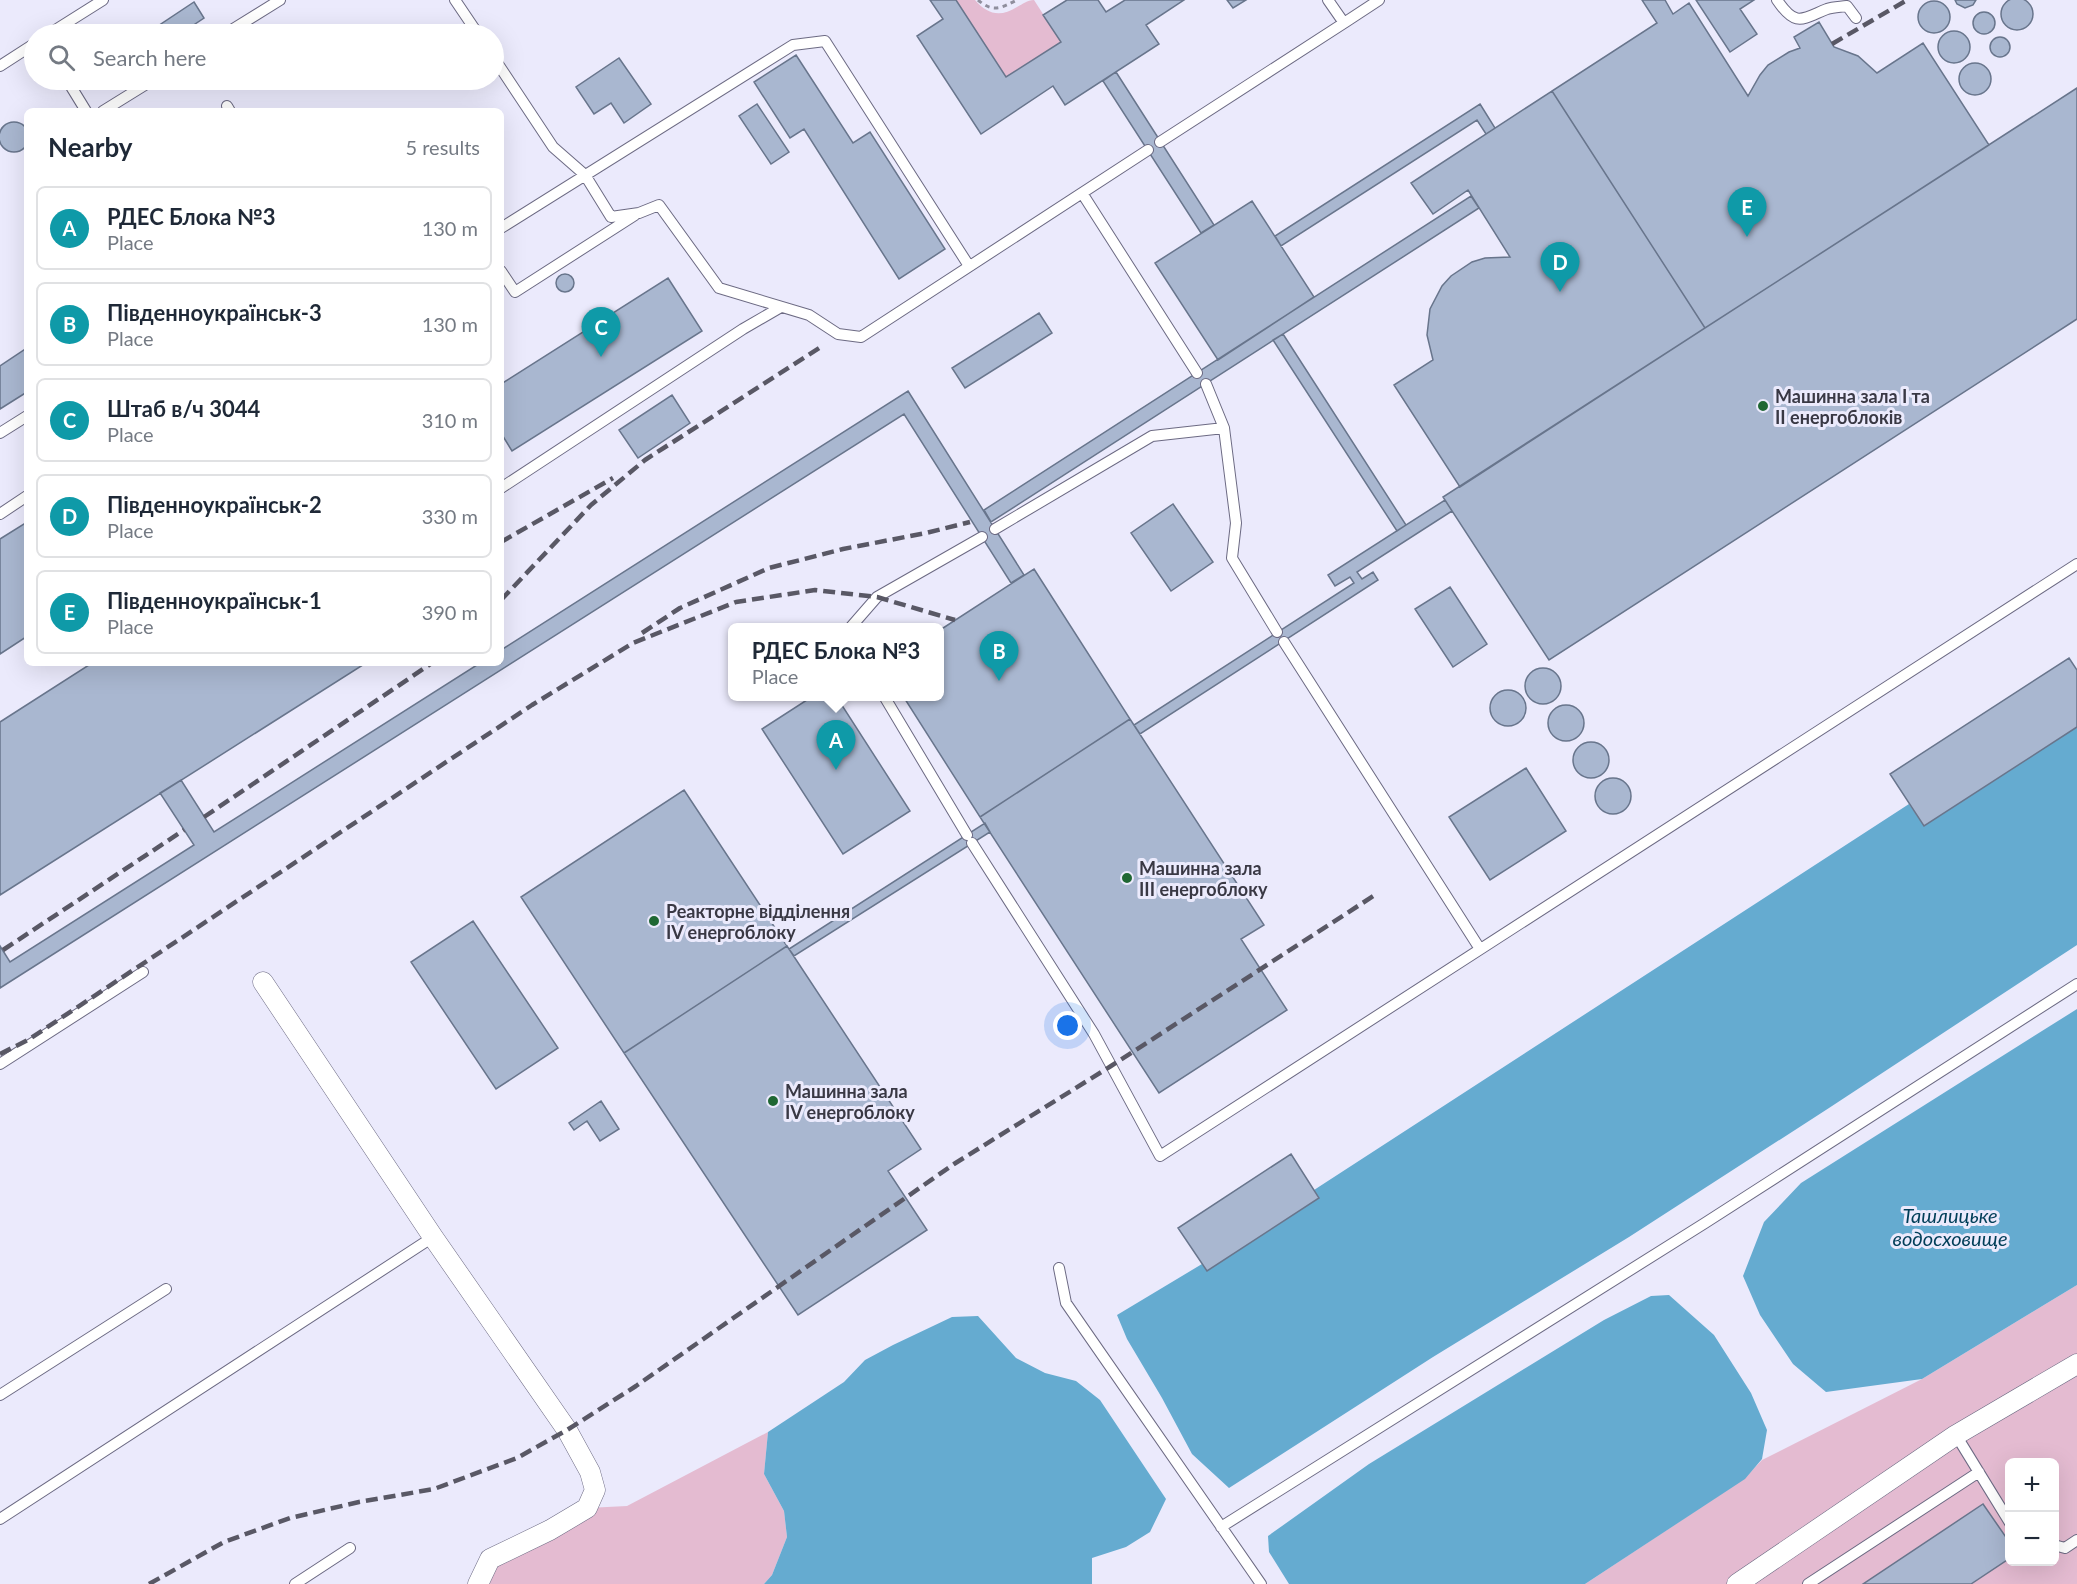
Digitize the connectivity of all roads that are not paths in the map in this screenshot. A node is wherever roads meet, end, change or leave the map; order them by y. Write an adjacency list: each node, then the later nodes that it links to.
1 (102, 0): 9 (lane)
2 (280, 0): 10 (lane)
3 (455, 0): 11 (lane)
4 (1328, 0): 8 (lane)
5 (1379, 0): 8 (lane)
6 (1777, 0): 7 (lane)
7 (1856, 18)
8 (1344, 23): 19 (lane)
9 (65, 24)
10 (241, 24)
11 (471, 24)
12 (24, 50): 13 (lane)
13 (0, 66)
14 (504, 73): 21 (lane)
15 (73, 90): 17 (lane)
16 (137, 90): 18 (lane)
17 (84, 108)
18 (108, 108)
19 (1160, 142)
20 (1148, 150): 22 (lane)
21 (585, 175): 23 (lane); 24 (lane); 25 (lane)
22 (1082, 193): 25 (lane); 28 (lane)
23 (639, 213): 26 (lane); 27 (lane)
24 (504, 226)
25 (969, 266): 27 (lane)
26 (504, 276)
27 (782, 307): 33 (lane)
28 (1197, 373)
29 (1206, 384): 31 (lane)
30 (24, 418): 32 (lane)
31 (1224, 428): 36 (lane); 40 (lane)
32 (0, 433)
33 (504, 486)
34 (24, 498): 35 (lane)
35 (0, 514)
36 (995, 529)
37 (982, 537): 39 (lane)
38 (2077, 564): 43 (lane)
39 (854, 623)
40 (1277, 632)
41 (1284, 642): 43 (lane)
42 (887, 701): 43 (lane)
43 (1480, 950)
44 (142, 972): 47 (lane)
45 (263, 982): 48 (street)
46 (2077, 984): 57 (lane)
47 (0, 1064)
48 (433, 1237): 56 (lane); 62 (street)
49 (1059, 1269): 57 (lane)
50 (166, 1289): 52 (lane)
51 (2077, 1364): 53 (street)
52 (0, 1395)
53 (1956, 1435): 54 (lane); 64 (street)
54 (1979, 1472): 55 (lane); 65 (lane)
55 (2005, 1515)
56 (0, 1519)
57 (1221, 1527): 63 (lane)
58 (2077, 1540): 59 (lane)
59 (2059, 1546)
60 (350, 1548): 61 (lane)
61 (295, 1584)
62 (478, 1584)
63 (1261, 1584)
64 (1737, 1584)
65 (1808, 1584)

